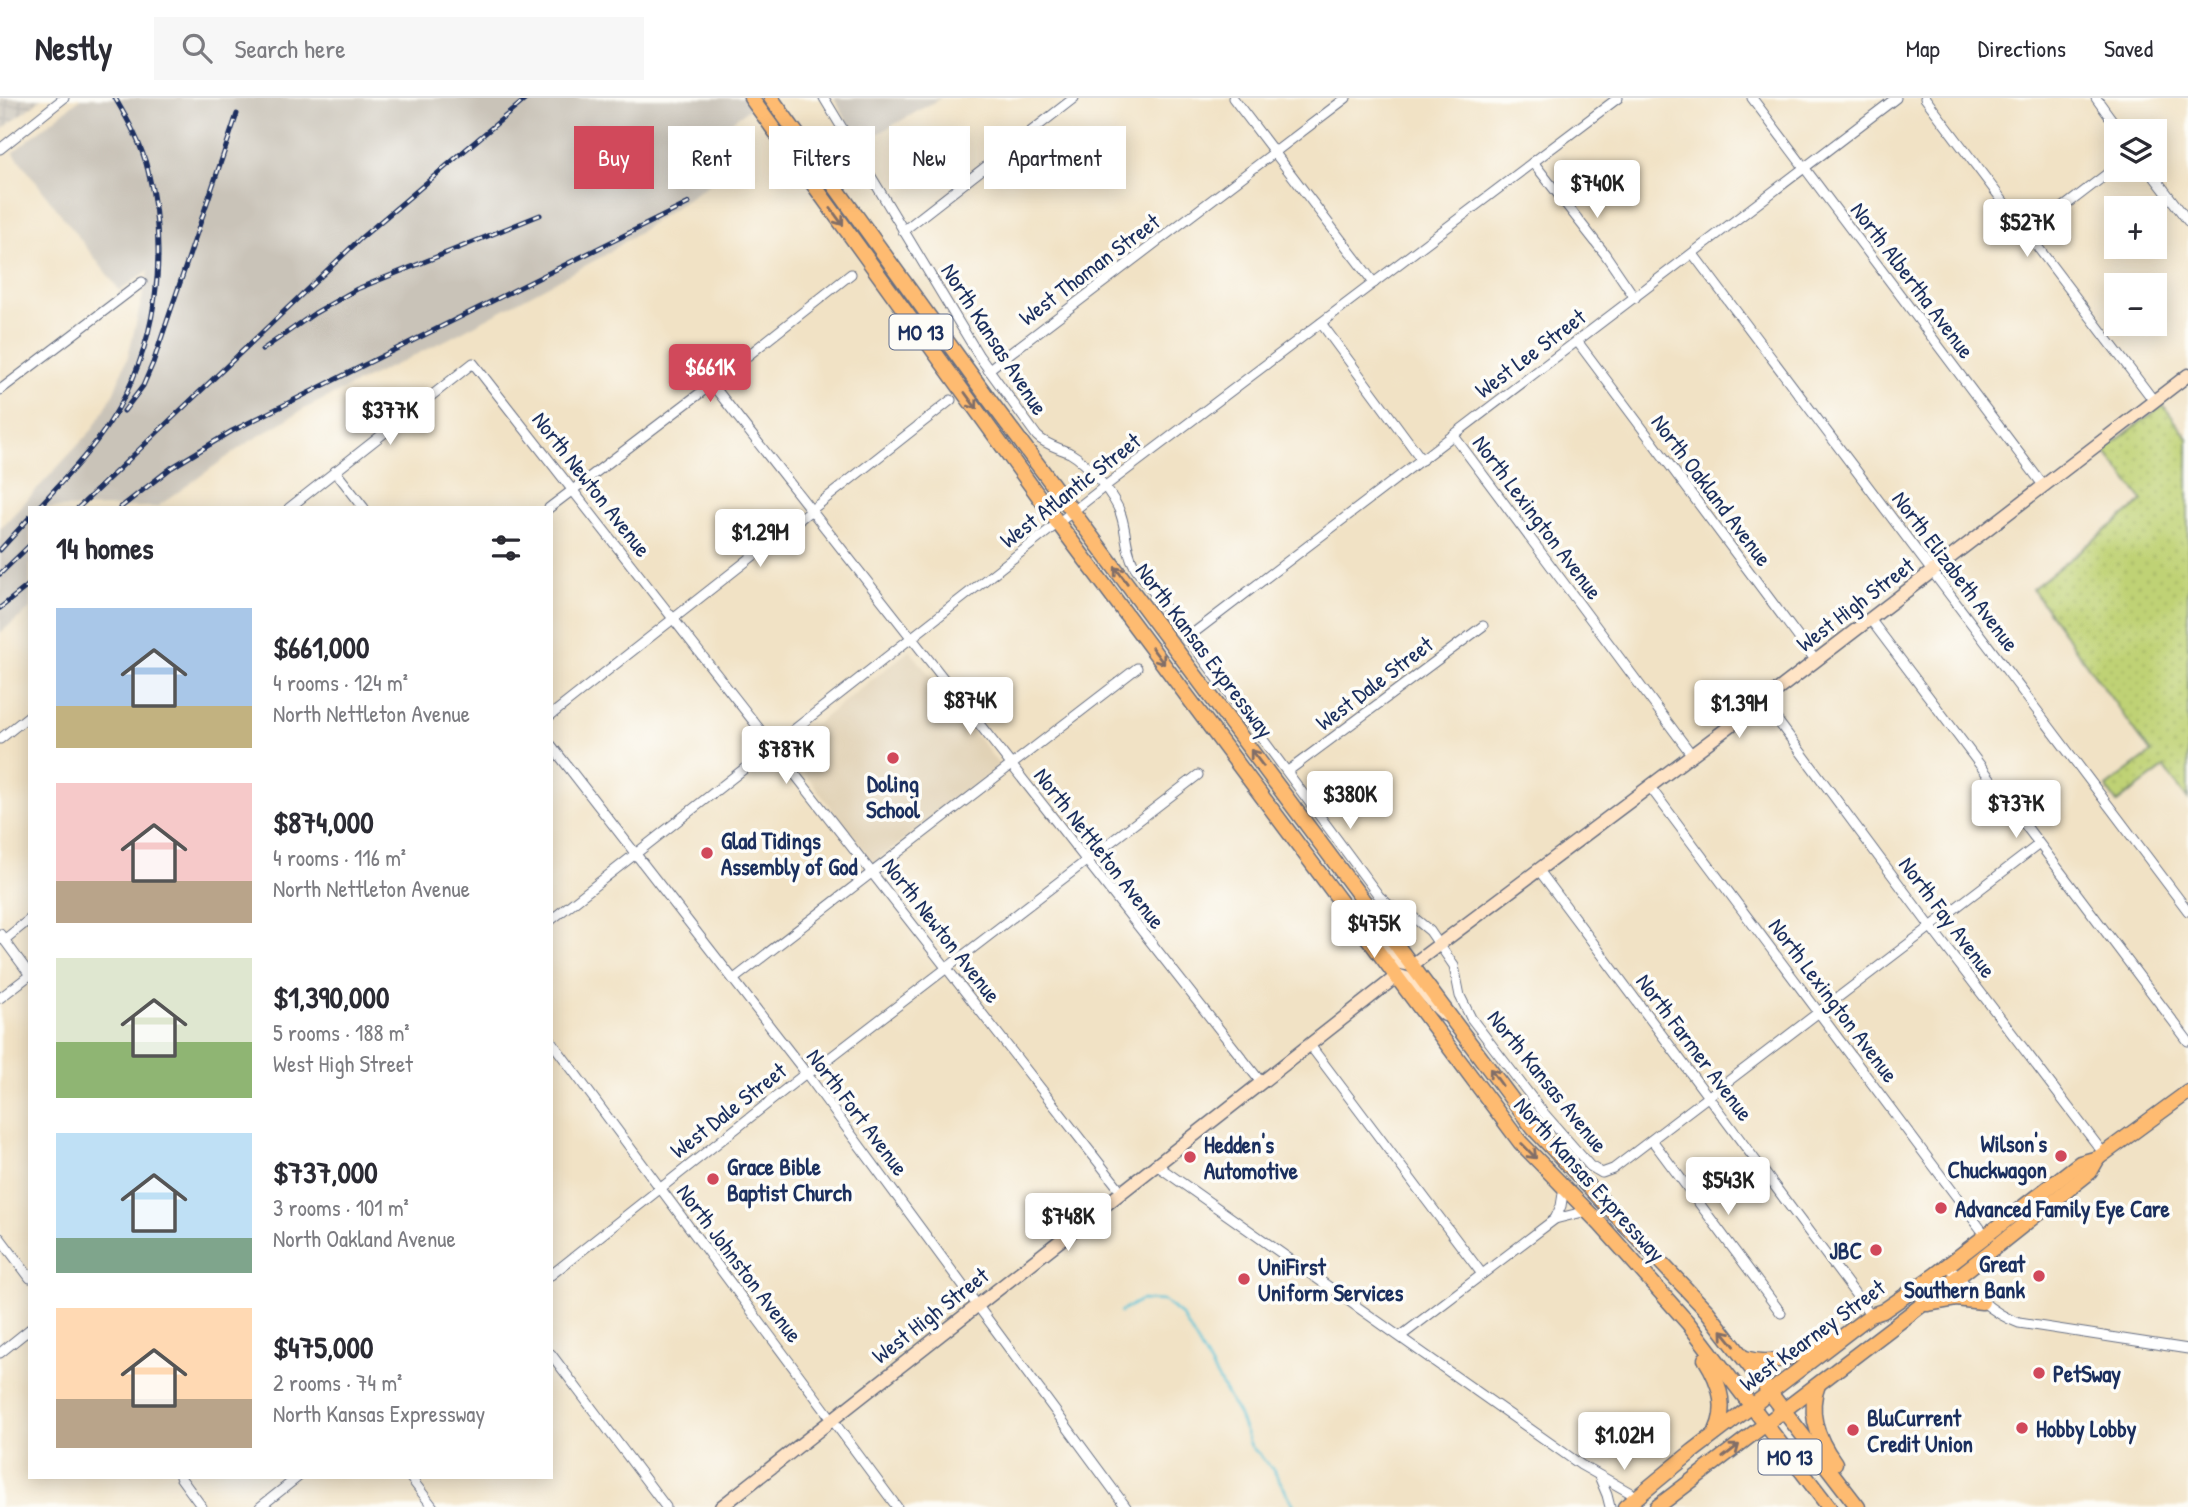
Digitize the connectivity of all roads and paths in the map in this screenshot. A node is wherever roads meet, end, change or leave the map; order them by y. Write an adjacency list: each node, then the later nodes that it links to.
1 (64, 98): 14 (street)
2 (751, 98): 48 (main road, North Kansas Expressway / MO 13, one-way to 48)
3 (771, 98): 47 (main road, North Kansas Expressway / MO 13)
4 (824, 98): 21 (street, North Kansas Avenue)
5 (1074, 98): 21 (street)
6 (1233, 98): 15 (street)
7 (1346, 98): 15 (street, West Thoman Street)
8 (1752, 98): 17 (street, North Albertha Avenue)
9 (1896, 98): 17 (street, West Lee Street)
10 (1925, 98): 22 (street)
11 (2096, 98): 13 (street)
12 (1611, 100): 16 (street, West Atlantic Street)
13 (2111, 119)
14 (0, 149)
15 (1274, 152): 26 (street); 30 (street, West Thoman Street)
16 (1533, 162): 26 (street, West Atlantic Street); 27 (street)
17 (1806, 169): 23 (street, West Lee Street); 40 (street, North Albertha Avenue)
18 (2104, 176): 22 (street)
19 (2158, 182): 20 (street)
20 (2188, 221)
21 (903, 231): 30 (street, North Kansas Avenue)
22 (2027, 235): 36 (street)
23 (1693, 254): 27 (street, West Lee Street); 49 (street, North Elizabeth Avenue)
24 (851, 274): 33 (street)
25 (142, 282): 34 (street)
26 (1374, 283): 28 (street, West Atlantic Street)
27 (1634, 298): 29 (street, West Lee Street)
28 (1321, 323): 38 (street); 41 (street, West Atlantic Street)
29 (1577, 341): 37 (street, West Lee Street); 55 (street, North Oakland Avenue)
30 (988, 370): 41 (street, North Kansas Avenue)
31 (704, 374): 33 (street, North Nettleton Avenue)
32 (2188, 375): 36 (street, West High Street)
33 (712, 384): 42 (street); 46 (street, North Nettleton Avenue)
34 (0, 390)
35 (951, 400): 46 (street)
36 (2154, 401): 40 (street, West High Street)
37 (1454, 436): 38 (street, West Lee Street); 63 (street, North Lexington Avenue)
38 (1422, 460): 54 (street, West Lee Street)
39 (335, 471): 42 (street, North Newton Avenue); 43 (street); 44 (street)
40 (2043, 485): 49 (street, West High Street)
41 (1104, 487): 47 (street, West Atlantic Street); 54 (street, North Kansas Avenue)
42 (571, 490): 45 (street); 50 (street, North Newton Avenue)
43 (291, 506)
44 (362, 506)
45 (551, 506)
46 (811, 511): 50 (street); 53 (street, North Nettleton Avenue)
47 (1073, 511): 48 (street, West Atlantic Street); 80 (main road, North Kansas Expressway / MO 13, one-way to 47)
48 (1058, 523): 53 (street, West Atlantic Street); 74 (main road, North Kansas Expressway / MO 13, one-way to 74)
49 (1933, 572): 51 (street, West High Street); 73 (street, North Elizabeth Avenue)
50 (673, 617): 58 (street); 61 (street, North Newton Avenue)
51 (1870, 619): 55 (street, West High Street); 68 (street)
52 (1483, 625): 65 (street, West Dale Street)
53 (912, 637): 61 (street, West Atlantic Street); 64 (street, North Nettleton Avenue)
54 (1187, 638): 65 (street, North Kansas Avenue)
55 (1816, 661): 57 (street, West High Street)
56 (1137, 667): 64 (street)
57 (1763, 701): 63 (street, West High Street); 77 (street, North Fay Avenue)
58 (553, 713)
59 (28, 717): 60 (street)
60 (0, 739)
61 (773, 744): 69 (street, West Atlantic Street); 72 (street, North Newton Avenue)
62 (553, 748): 69 (street, North Fort Avenue)
63 (1692, 755): 67 (street, West High Street)
64 (1011, 766): 70 (street, North Nettleton Avenue); 72 (street)
65 (1287, 771): 79 (street, North Kansas Avenue)
66 (1198, 775): 70 (street, West Dale Street)
67 (1650, 787): 71 (street, West High Street); 87 (street, North Lexington Avenue)
68 (2038, 845): 77 (street); 89 (street)
69 (636, 853): 75 (street, West Atlantic Street); 85 (street, North Fort Avenue)
70 (1086, 862): 81 (street, West Dale Street); 93 (street, North Nettleton Avenue)
71 (1538, 869): 79 (street, West High Street); 95 (street, North Farmer Avenue)
72 (873, 873): 81 (street, North Newton Avenue); 85 (street)
73 (2188, 911)
74 (1352, 916): 80 (street); 83 (main road, North Kansas Expressway / MO 13)
75 (553, 918)
76 (28, 920): 78 (street)
77 (1930, 926): 87 (street); 97 (street, North Fay Avenue)
78 (2, 937): 82 (street)
79 (1440, 944): 80 (street, West High Street); 96 (street, North Kansas Avenue)
80 (1412, 965): 88 (main road, North Kansas Expressway / MO 13)
81 (947, 968): 92 (street, West Dale Street); 101 (street, North Newton Avenue)
82 (28, 972)
83 (1397, 976): 88 (street); 91 (street, West High Street); 99 (main road, North Kansas Expressway / MO 13, one-way to 99)
84 (28, 977): 86 (street)
85 (734, 979): 92 (street, North Fort Avenue)
86 (0, 998)
87 (1819, 1013): 95 (street); 104 (street, North Lexington Avenue)
88 (1457, 1025): 123 (main road, North Kansas Expressway / MO 13, one-way to 88)
89 (2188, 1041)
90 (553, 1044): 100 (street, North Johnston Avenue)
91 (1308, 1044): 93 (street, West High Street); 108 (street)
92 (806, 1073): 100 (street, West Dale Street); 113 (street, North Fort Avenue)
93 (1260, 1082): 98 (street, West High Street)
94 (2188, 1092): 97 (main road, West Kearney Street)
95 (1709, 1097): 96 (street); 116 (street, North Farmer Avenue)
96 (1652, 1140): 115 (street)
97 (2101, 1156): 104 (main road, West Kearney Street); 111 (main road, West Kearney Street)
98 (1155, 1164): 101 (street, West High Street); 119 (street)
99 (1564, 1187): 102 (main road, North Kansas Expressway / MO 13); 103 (street)
100 (660, 1188): 107 (street, West Dale Street); 128 (street, North Johnston Avenue)
101 (1121, 1191): 113 (street, West High Street)
102 (1587, 1211): 103 (street); 109 (main road, North Kansas Expressway / MO 13)
103 (1555, 1219): 108 (street)
104 (1986, 1236): 106 (main road, West Kearney Street)
105 (0, 1238): 110 (street)
106 (1948, 1265): 111 (street); 116 (main road, West Kearney Street)
107 (553, 1273)
108 (1482, 1274): 119 (street)
109 (1646, 1274): 126 (main road, North Kansas Expressway / MO 13); 130 (main road)
110 (28, 1275)
111 (1958, 1276): 112 (street); 114 (main road, West Kearney Street)
112 (1982, 1302): 114 (main road); 120 (street)
113 (976, 1305): 128 (street, West High Street); 143 (street, North Fort Avenue)
114 (1919, 1307): 124 (main road, West Kearney Street)
115 (1781, 1313)
116 (1871, 1315): 117 (main road, West Kearney Street)
117 (1859, 1324): 123 (main road); 125 (main road, West Kearney Street)
118 (28, 1331): 121 (street)
119 (1401, 1336): 131 (street)
120 (2188, 1349)
121 (0, 1353)
122 (553, 1357): 140 (street)
123 (1745, 1358): 125 (main road, North Kansas Expressway / MO 13)
124 (1818, 1384): 127 (main road, West Kearney Street); 150 (main road)
125 (1770, 1392): 126 (main road, West Kearney Street); 127 (main road, North Kansas Expressway / MO 13)
126 (1751, 1406): 129 (main road, North Kansas Expressway / MO 13); 130 (main road, West Kearney Street)
127 (1784, 1410): 129 (main road, West Kearney Street); 149 (main road, North Kansas Expressway / MO 13)
128 (832, 1419): 141 (street, West High Street); 142 (street, North Johnston Avenue)
129 (1765, 1424): 135 (main road, West Kearney Street, one-way to 129); 148 (main road, North Kansas Expressway / MO 13)
130 (1715, 1433): 136 (main road, West Kearney Street)
131 (1598, 1475): 136 (street); 144 (street)
132 (181, 1479): 137 (street)
133 (295, 1479): 138 (street)
134 (412, 1479): 139 (street)
135 (1678, 1492): 146 (main road, West Kearney Street); 147 (street)
136 (1636, 1496): 145 (main road, West Kearney Street)
137 (202, 1507)
138 (260, 1507)
139 (433, 1507)
140 (666, 1507)
141 (721, 1507)
142 (897, 1507)
143 (1125, 1507)
144 (1610, 1507)
145 (1625, 1507)
146 (1657, 1507)
147 (1675, 1507)
148 (1829, 1507)
149 (1858, 1507)
150 (1867, 1507)

